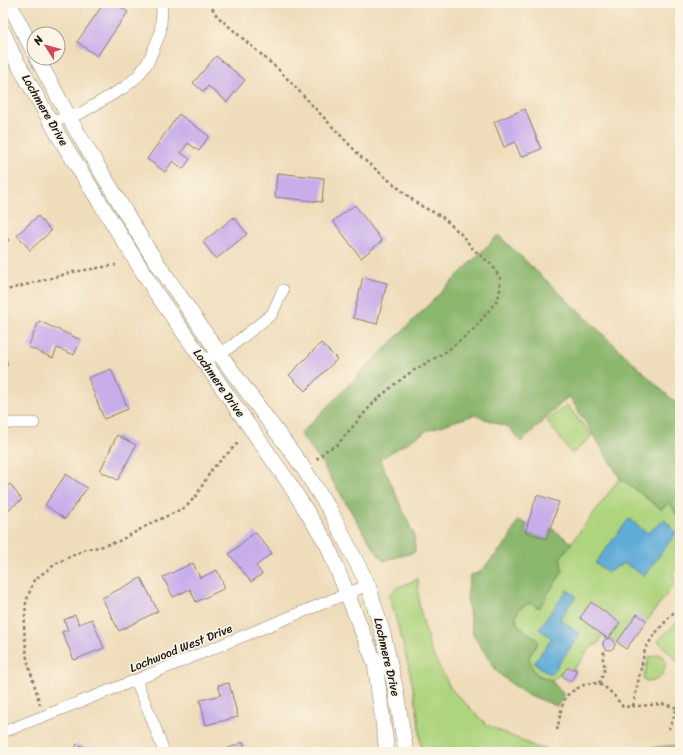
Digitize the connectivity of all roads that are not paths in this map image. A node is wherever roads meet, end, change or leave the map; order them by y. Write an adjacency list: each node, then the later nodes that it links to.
1 (9, 3): 4 (street)
2 (161, 3): 6 (street)
3 (3, 32): 7 (street, Lochmere Drive)
4 (26, 36)
5 (41, 66): 6 (street, Lochmere Drive)
6 (68, 116): 7 (street); 9 (street, Lochmere Drive)
7 (52, 122): 10 (street, Lochmere Drive)
8 (283, 290): 9 (street)
9 (218, 352): 10 (street); 13 (street, Lochmere Drive)
10 (203, 361): 14 (street, Lochmere Drive)
11 (34, 423): 12 (street)
12 (3, 424)
13 (368, 585): 14 (street, Lochwood West Drive); 19 (street, Lochmere Drive)
14 (347, 593): 15 (street, Lochwood West Drive); 18 (street, Lochmere Drive)
15 (136, 680): 16 (street, Lochwood West Drive); 17 (street)
16 (3, 732)
17 (164, 752)
18 (387, 752)
19 (406, 752)

